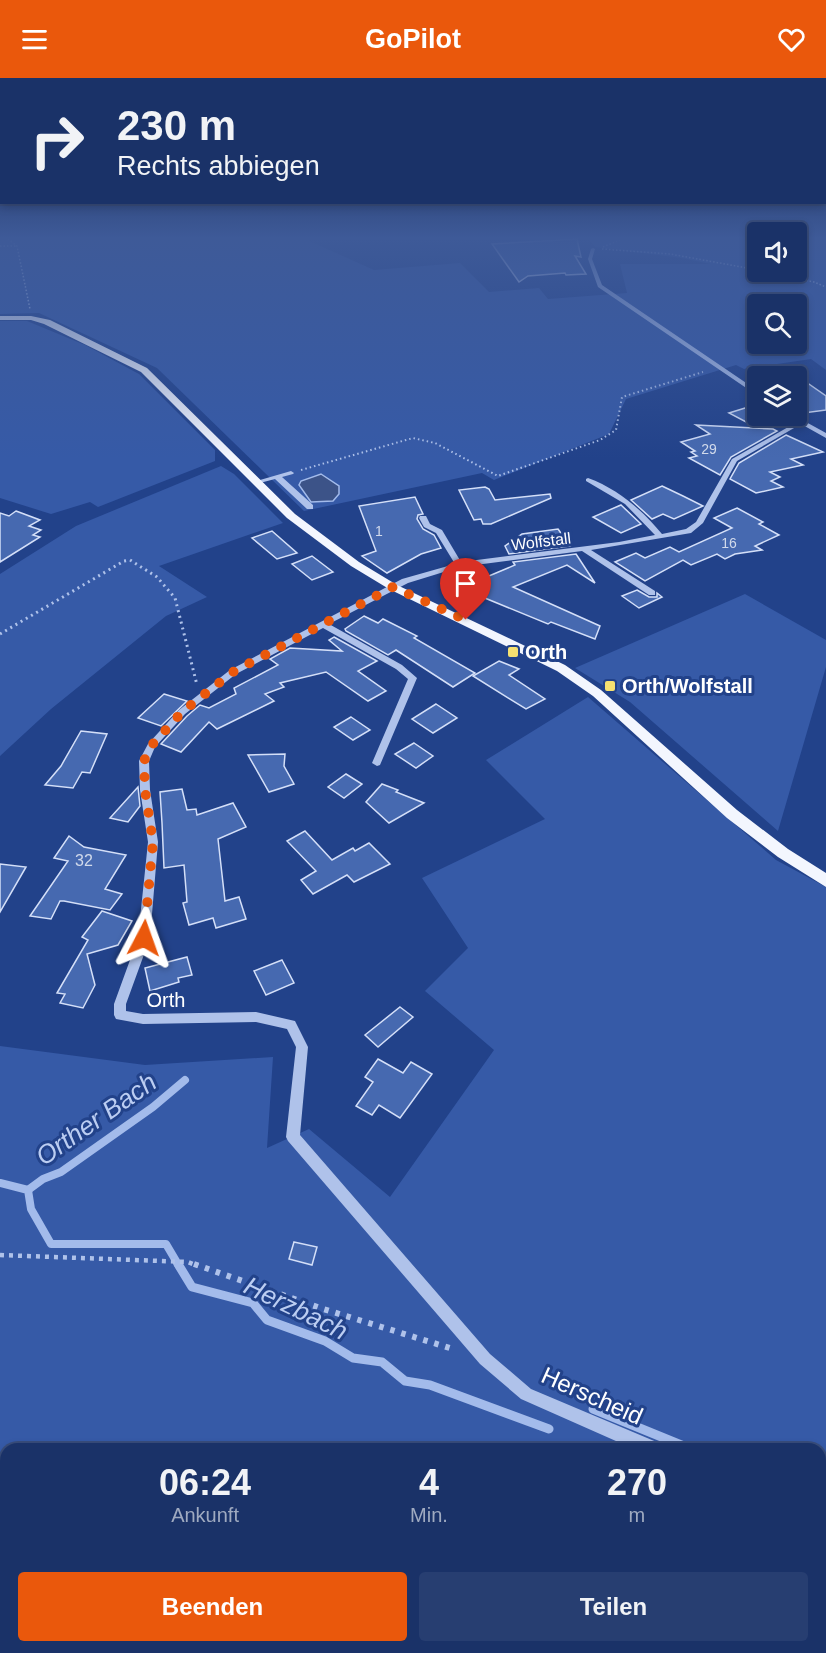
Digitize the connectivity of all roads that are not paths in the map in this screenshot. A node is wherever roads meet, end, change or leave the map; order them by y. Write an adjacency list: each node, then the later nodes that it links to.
1 (638, 312): 3 (street)
2 (0, 318): 10 (main road)
3 (747, 387)
4 (807, 425): 6 (street)
5 (794, 426): 13 (street, Wolfstall)
6 (826, 436)
7 (291, 473): 8 (street)
8 (277, 477): 10 (street); 11 (street)
9 (588, 480): 13 (street)
10 (256, 482): 16 (main road)
11 (310, 507)
12 (423, 518): 15 (street)
13 (659, 535): 14 (street, Wolfstall)
14 (584, 549): 15 (street, Wolfstall); 17 (street)
15 (459, 565): 16 (street, Wolfstall)
16 (393, 587): 18 (street, Orth); 20 (main road)
17 (651, 593)
18 (324, 625): 19 (street); 21 (street, Orth)
19 (377, 763)
20 (826, 881)
21 (485, 1359): 22 (street, Herscheid)
22 (639, 1443)

